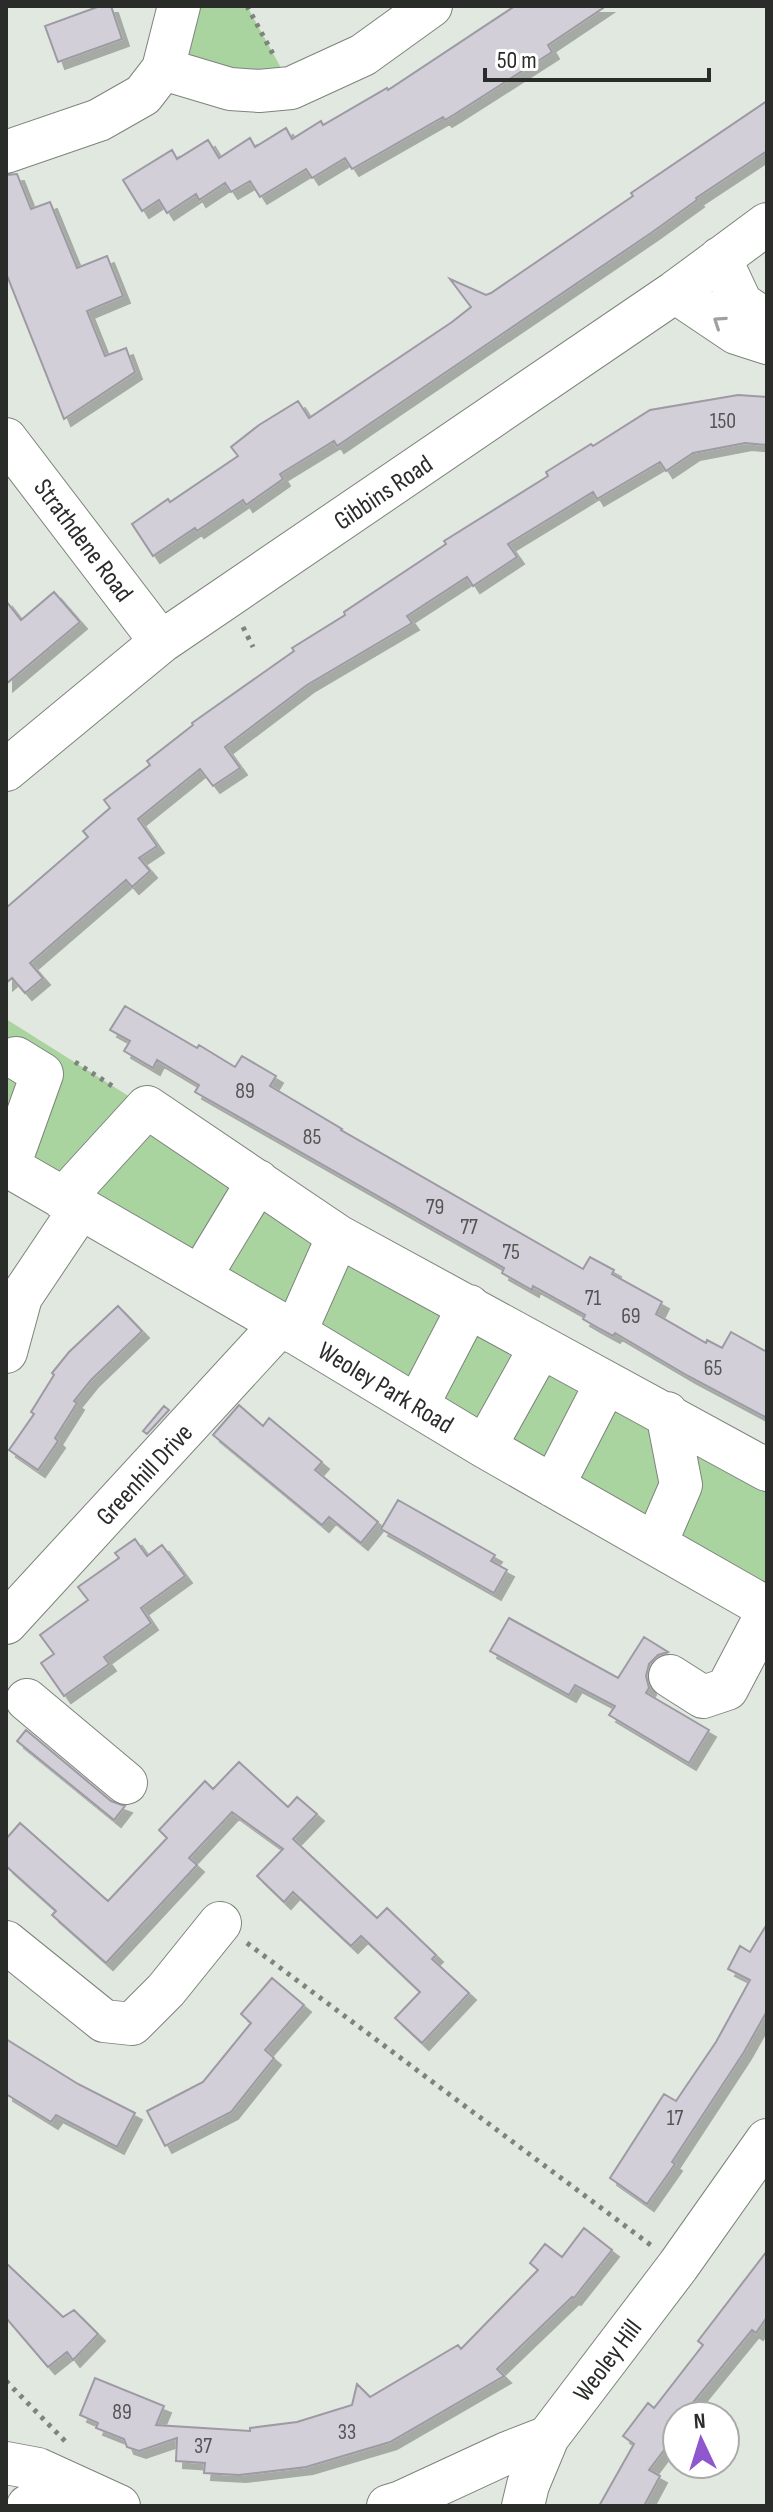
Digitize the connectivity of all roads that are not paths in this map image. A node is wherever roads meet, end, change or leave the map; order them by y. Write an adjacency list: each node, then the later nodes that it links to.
1 (179, 6): 3 (street)
2 (431, 6): 3 (street)
3 (163, 69): 4 (street)
4 (6, 152)
5 (767, 224): 6 (street, Gibbins Road)
6 (720, 258): 7 (street, Gibbins Road); 8 (street)
7 (675, 292): 9 (street, one-way to 7); 11 (street, Gibbins Road)
8 (767, 321)
9 (767, 343)
10 (14, 462): 11 (street, Strathdene Road)
11 (161, 642): 12 (street, Gibbins Road)
12 (6, 770)
13 (23, 1056): 14 (street)
14 (7, 1165): 16 (street, Weoley Park Road)
15 (258, 1181): 16 (street); 17 (street); 18 (street)
16 (71, 1204): 18 (street, Weoley Park Road); 22 (street)
17 (338, 1236): 19 (street); 20 (street, Greenhill Drive)
18 (200, 1277): 20 (street, Weoley Park Road)
19 (469, 1306): 21 (street); 24 (street)
20 (288, 1328): 24 (street, Weoley Park Road); 32 (street, Greenhill Drive)
21 (540, 1348): 23 (street); 26 (street)
22 (6, 1352)
23 (606, 1383): 25 (street); 29 (street)
24 (417, 1406): 26 (street, Weoley Park Road)
25 (667, 1413): 27 (street); 28 (street)
26 (485, 1447): 29 (street, Weoley Park Road)
27 (754, 1463): 28 (street)
28 (681, 1485): 30 (street)
29 (553, 1486): 30 (street, Weoley Park Road)
30 (656, 1543): 31 (street, Weoley Park Road)
31 (764, 1600): 33 (street)
32 (6, 1623)
33 (670, 1676)
34 (22, 1707): 35 (street)
35 (126, 1783)
36 (220, 1923): 37 (street)
37 (6, 1942)
38 (767, 2140): 39 (street, Weoley Hill)
39 (548, 2437): 44 (street); 45 (street, Weoley Hill)
40 (6, 2463): 43 (street)
41 (28, 2506): 42 (street)
42 (93, 2506)
43 (119, 2506)
44 (388, 2506)
45 (523, 2506)

